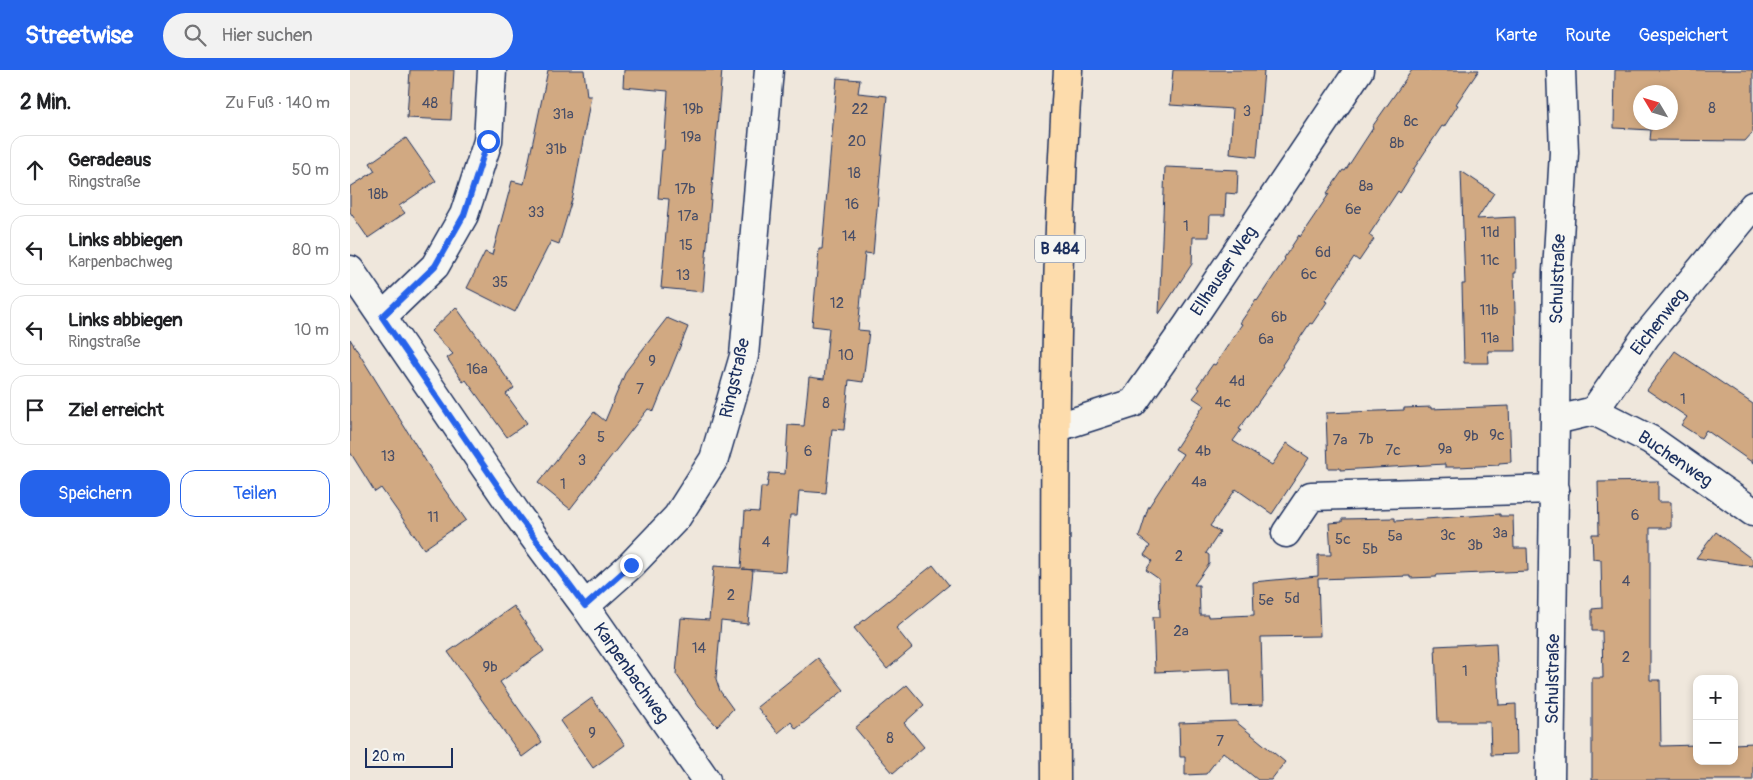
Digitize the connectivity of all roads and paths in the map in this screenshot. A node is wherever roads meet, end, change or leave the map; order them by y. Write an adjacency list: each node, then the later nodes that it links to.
1 (492, 70): 8 (street)
2 (769, 70): 15 (street, Ringstraße)
3 (1068, 70): 11 (main road, B 484)
4 (1359, 70): 11 (street, Ellhauser Weg)
5 (1560, 70): 10 (street, Schulstraße)
6 (1753, 206): 9 (street, Eichenweg)
7 (350, 270): 8 (street, Karpenbachweg)
8 (382, 317): 15 (street, Karpenbachweg)
9 (1594, 411): 10 (street); 13 (street, Buchenweg)
10 (1556, 420): 12 (street, Schulstraße)
11 (1055, 428): 17 (main road, B 484)
12 (1555, 488): 14 (street); 18 (street, Schulstraße)
13 (1753, 512)
14 (1286, 533)
15 (585, 606): 16 (street, Karpenbachweg)
16 (706, 780)
17 (1056, 780)
18 (1550, 780)

